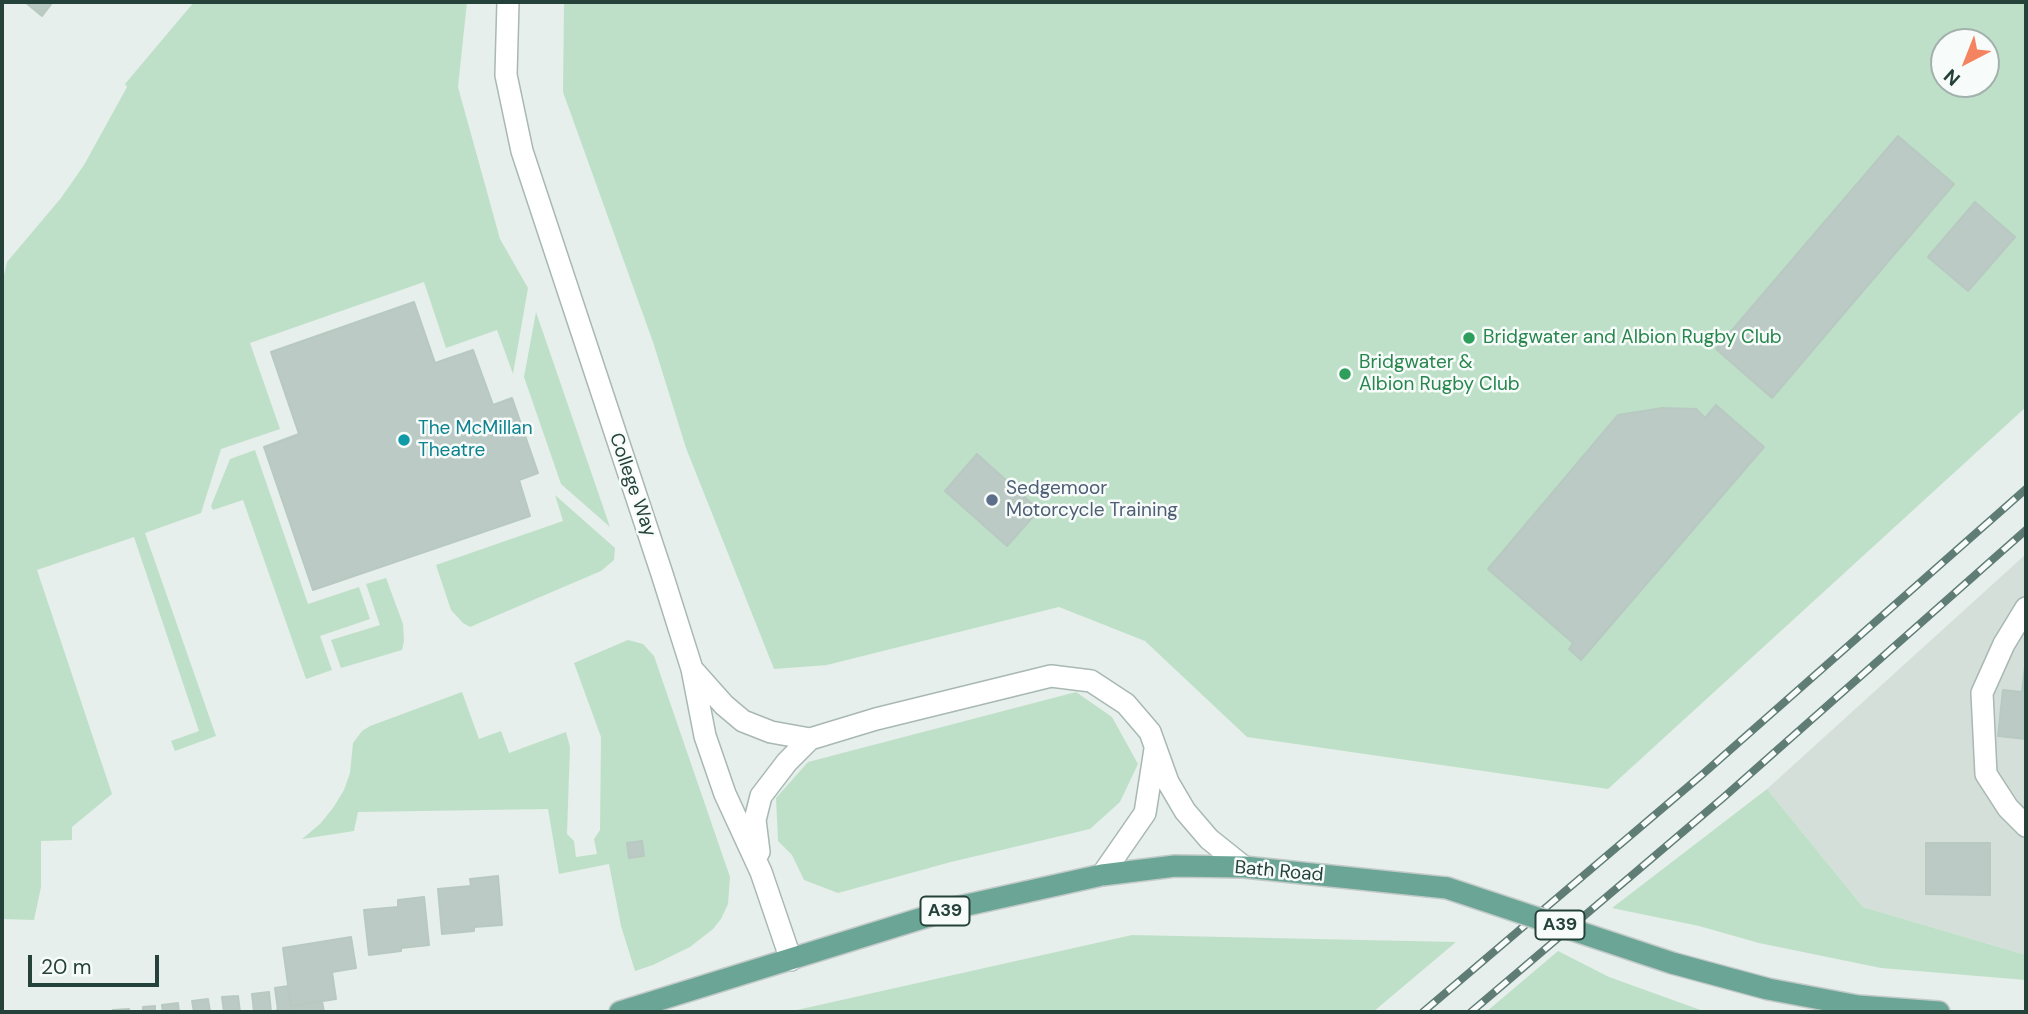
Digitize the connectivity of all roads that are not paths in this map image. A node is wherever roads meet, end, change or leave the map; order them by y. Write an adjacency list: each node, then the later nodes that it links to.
1 (508, 2): 3 (street, College Way)
2 (2026, 608): 6 (street)
3 (692, 669): 4 (street); 8 (street, College Way)
4 (810, 739): 5 (street); 8 (street)
5 (1155, 747): 7 (street); 9 (street)
6 (2026, 825)
7 (1244, 867): 9 (main road, Bath Road / A39); 12 (main road, Bath Road / A39, bridge)
8 (761, 872): 10 (street, College Way)
9 (1102, 875): 10 (main road, Bath Road / A39)
10 (791, 960): 11 (main road, Bath Road / A39)
11 (620, 1012)
12 (1939, 1012)

